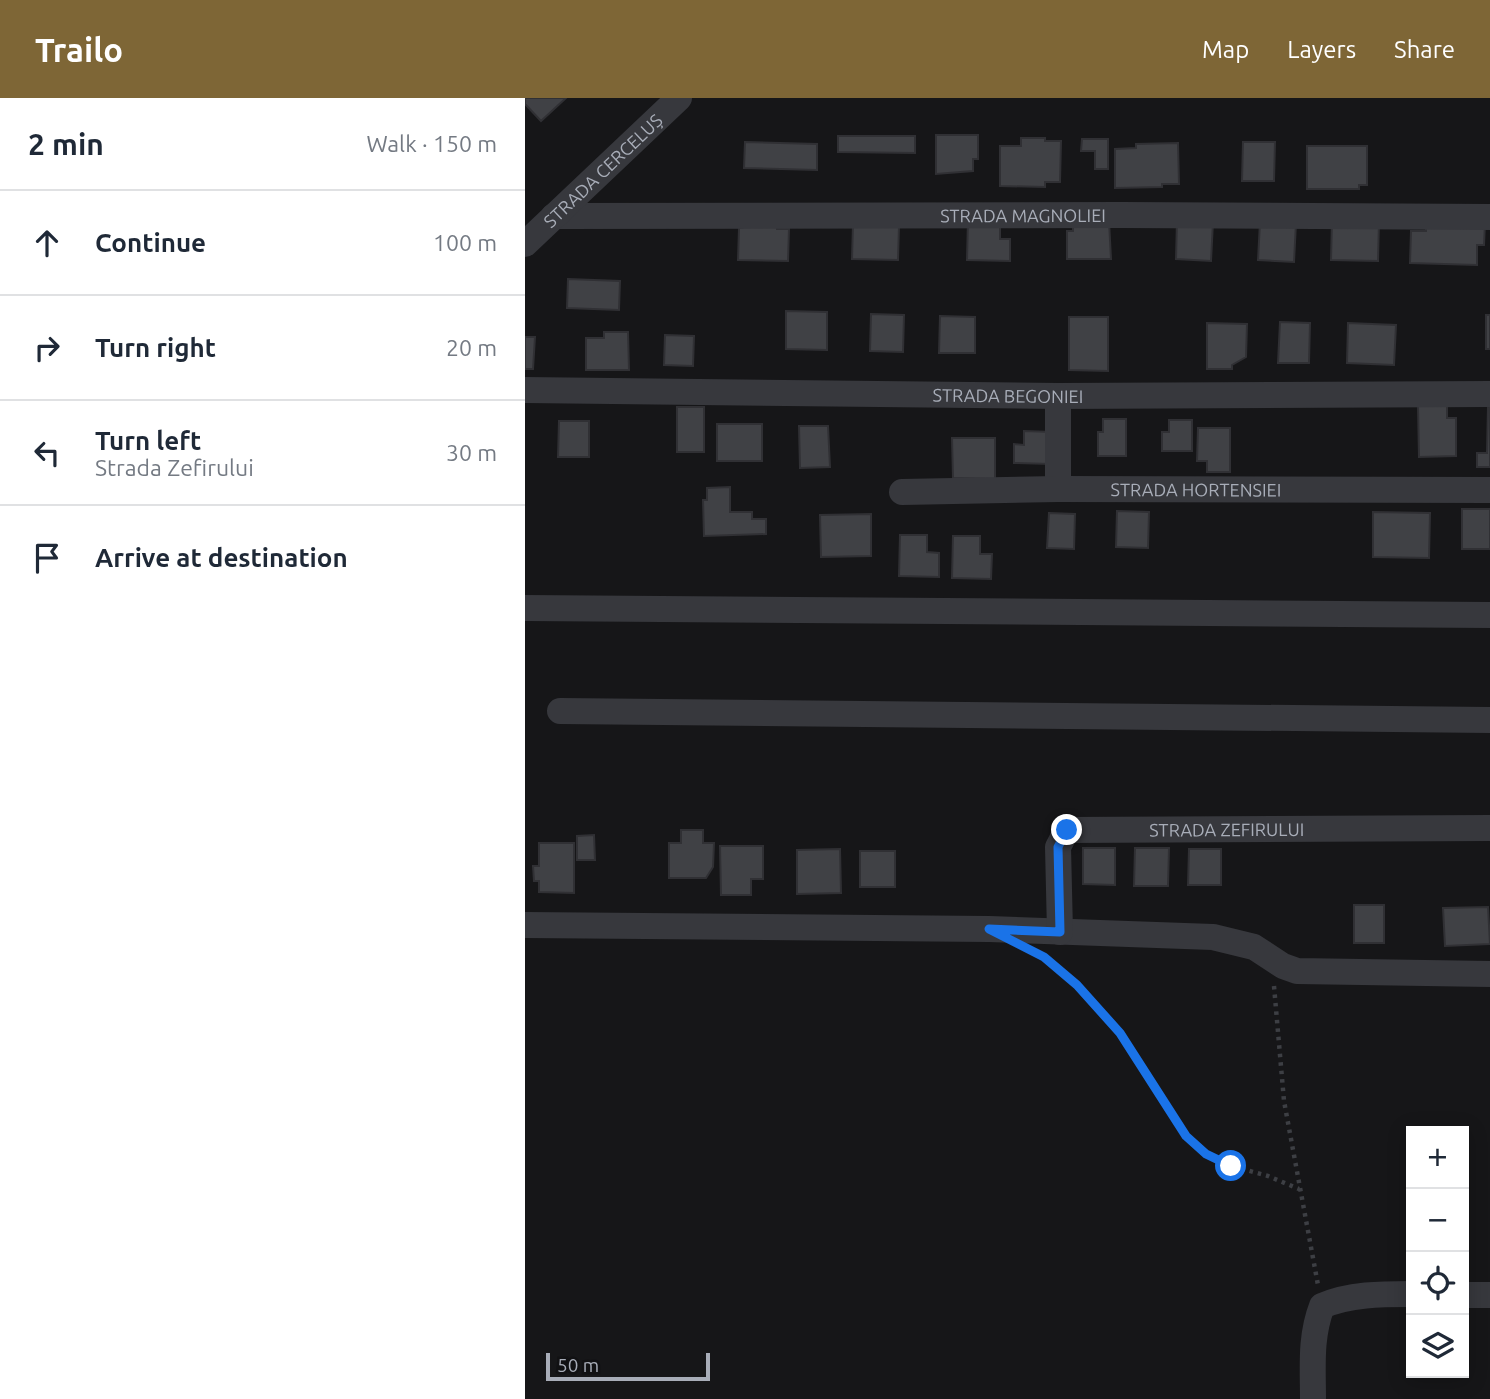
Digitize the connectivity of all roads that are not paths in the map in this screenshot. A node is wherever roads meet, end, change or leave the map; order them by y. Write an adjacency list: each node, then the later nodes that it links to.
1 (679, 98): 2 (street, STRADA CERCELUȘ)
2 (554, 216): 3 (street, STRADA MAGNOLIEI); 4 (street, STRADA CERCELUȘ)
3 (1490, 217)
4 (525, 244)
5 (525, 390): 7 (street, STRADA BEGONIEI)
6 (1490, 394): 7 (street, STRADA BEGONIEI)
7 (1058, 396): 8 (street)
8 (1058, 489): 9 (street, STRADA HORTENSIEI); 10 (street, STRADA HORTENSIEI)
9 (1490, 490)
10 (902, 492)
11 (525, 607): 12 (street)
12 (1490, 615)
13 (560, 711): 14 (street)
14 (1490, 720)
15 (1490, 828): 17 (street, STRADA ZEFIRULUI)
16 (525, 925): 17 (street)
17 (1060, 932): 18 (street)
18 (1490, 974)
19 (1406, 1294): 22 (street)
20 (1469, 1295): 21 (street)
21 (1490, 1295)
22 (1313, 1399)

